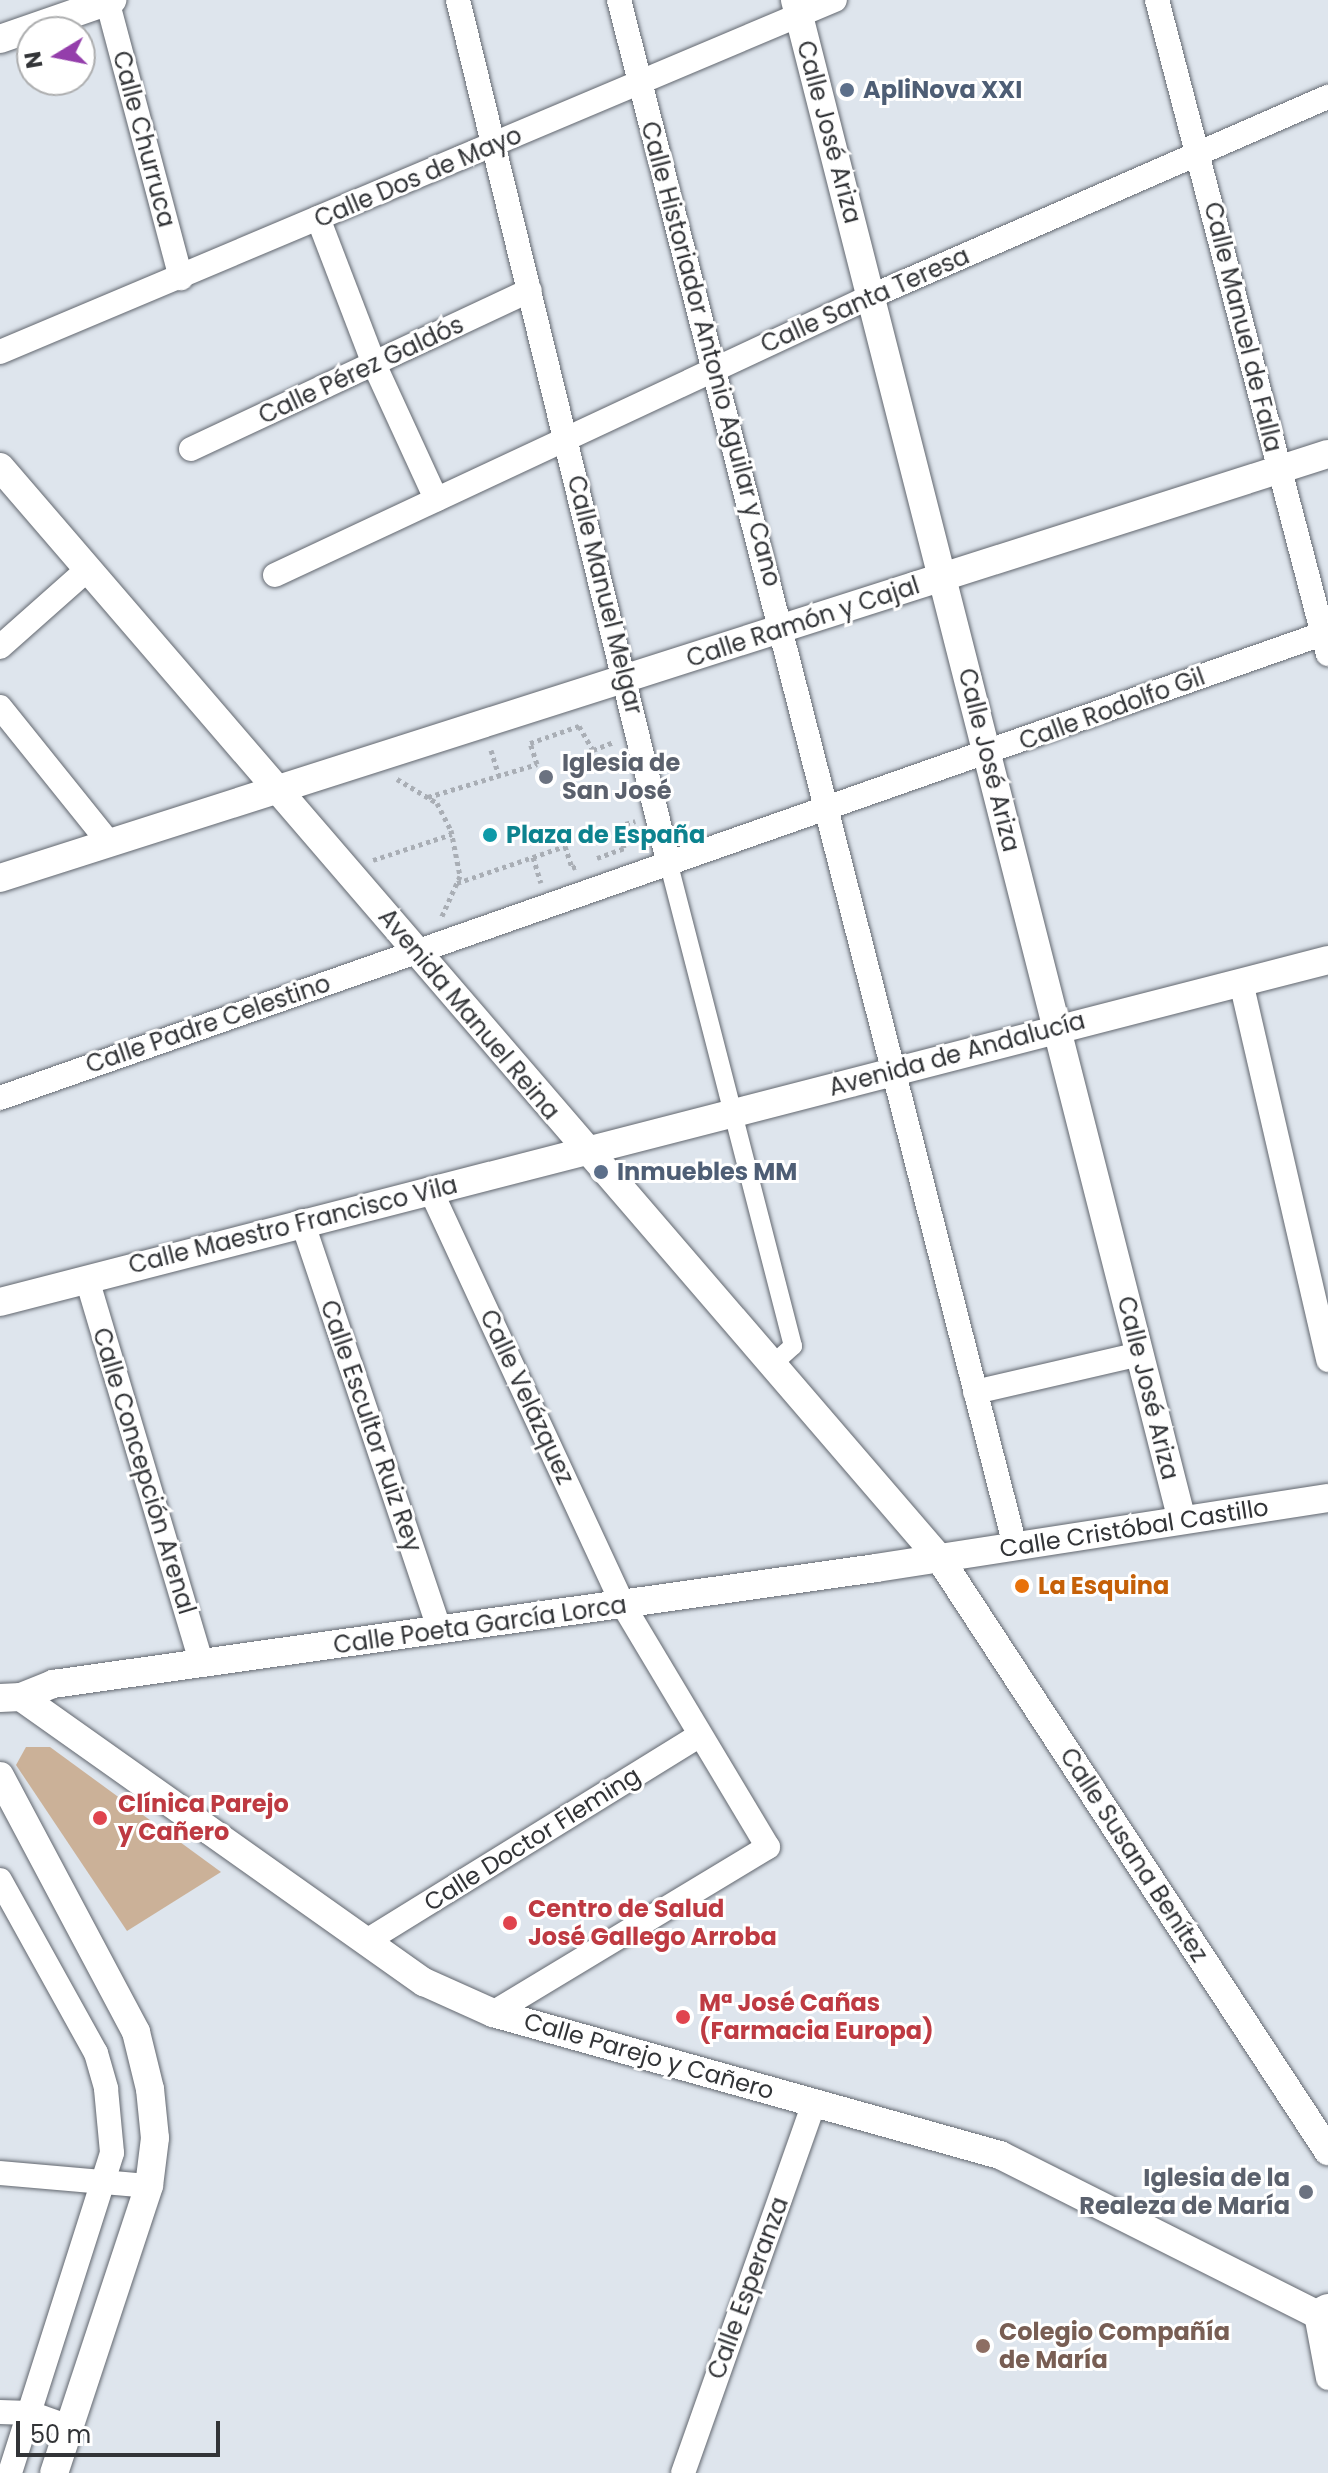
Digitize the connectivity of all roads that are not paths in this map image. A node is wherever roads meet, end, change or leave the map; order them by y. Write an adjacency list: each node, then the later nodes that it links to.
1 (458, 0): 10 (street, Calle Manuel Melgar)
2 (619, 0): 8 (street, Calle Historiador Antonio Aguilar y Cano)
3 (835, 0): 6 (street, Calle Dos de Mayo)
4 (1157, 0): 11 (street, Calle Manuel de Falla)
5 (108, 1): 7 (street); 13 (street, Calle Churruca)
6 (797, 8): 8 (street, Calle Dos de Mayo); 15 (street, Calle José Ariza)
7 (0, 39)
8 (641, 83): 10 (street, Calle Dos de Mayo); 18 (street, Calle Historiador Antonio Aguilar y Cano)
9 (1328, 97): 11 (street, Calle Santa Teresa)
10 (495, 146): 12 (street, Calle Dos de Mayo); 14 (street, Calle Manuel Melgar)
11 (1198, 153): 15 (street, Calle Santa Teresa); 23 (street, Calle Manuel de Falla)
12 (318, 218): 13 (street, Calle Dos de Mayo); 17 (street)
13 (181, 278): 16 (street, Calle Dos de Mayo)
14 (530, 290): 17 (street, Calle Pérez Galdós); 19 (street, Calle Manuel Melgar)
15 (872, 296): 18 (street, Calle Santa Teresa); 27 (street, Calle José Ariza)
16 (0, 352)
17 (374, 364): 20 (street, Calle Pérez Galdós); 24 (street)
18 (713, 369): 19 (street, Calle Santa Teresa); 28 (street, Calle Historiador Antonio Aguilar y Cano)
19 (567, 438): 24 (street, Calle Santa Teresa); 31 (street, Calle Manuel Melgar)
20 (191, 449)
21 (1328, 454): 23 (street, Calle Ramón y Cajal)
22 (0, 467): 25 (street, Avenida Manuel Reina)
23 (1279, 469): 27 (street, Calle Ramón y Cajal); 29 (street, Calle Manuel de Falla)
24 (436, 499): 26 (street, Calle Santa Teresa)
25 (88, 569): 30 (street); 34 (street, Avenida Manuel Reina)
26 (275, 575)
27 (943, 577): 28 (street, Calle Ramón y Cajal); 33 (street, Calle José Ariza)
28 (782, 628): 31 (street, Calle Ramón y Cajal); 35 (street, Calle Historiador Antonio Aguilar y Cano)
29 (1326, 640): 33 (street, Calle Rodolfo Gil)
30 (0, 647)
31 (625, 679): 34 (street, Calle Ramón y Cajal); 37 (street, Calle Manuel Melgar)
32 (0, 707): 36 (street)
33 (986, 753): 35 (street, Calle Rodolfo Gil); 42 (street, Calle José Ariza)
34 (279, 792): 36 (street, Calle Ramón y Cajal); 39 (street, Avenida Manuel Reina)
35 (827, 804): 37 (street, Calle Rodolfo Gil); 43 (street, Calle Historiador Antonio Aguilar y Cano)
36 (110, 844): 38 (street, Calle Ramón y Cajal)
37 (668, 861): 39 (street); 45 (street, Calle Manuel Melgar)
38 (0, 878)
39 (417, 951): 44 (street, Calle Padre Celestino); 46 (street, Avenida Manuel Reina)
40 (1328, 960): 41 (street, Avenida de Andalucía)
41 (1241, 982): 42 (street, Avenida de Andalucía); 52 (street)
42 (1058, 1028): 43 (street, Avenida de Andalucía); 51 (street, Calle José Ariza)
43 (893, 1071): 45 (street, Avenida de Andalucía); 54 (street, Calle Historiador Antonio Aguilar y Cano)
44 (0, 1098)
45 (735, 1112): 46 (street, Avenida de Andalucía); 53 (street, Calle Manuel Melgar)
46 (587, 1152): 47 (street, Calle Maestro Francisco Vila); 53 (street, Avenida Manuel Reina)
47 (430, 1189): 48 (street, Calle Maestro Francisco Vila); 59 (street, Calle Velázquez)
48 (302, 1221): 49 (street, Calle Maestro Francisco Vila); 60 (street, Calle Escultor Ruiz Rey)
49 (87, 1279): 50 (street, Calle Maestro Francisco Vila); 61 (street, Calle Concepción Arenal)
50 (0, 1302)
51 (1139, 1354): 54 (street); 56 (street, Calle José Ariza)
52 (1328, 1360)
53 (770, 1367): 58 (street, Avenida Manuel Reina)
54 (975, 1392): 57 (street, Calle Historiador Antonio Aguilar y Cano)
55 (1328, 1498): 56 (street, Calle Cristóbal Castillo)
56 (1182, 1520): 57 (street, Calle Cristóbal Castillo)
57 (1015, 1546): 58 (street, Calle Cristóbal Castillo)
58 (940, 1559): 59 (street, Calle Poeta García Lorca); 69 (street, Calle Susana Benítez)
59 (623, 1605): 60 (street, Calle Poeta García Lorca); 63 (street, Calle Velázquez)
60 (440, 1630): 61 (street, Calle Poeta García Lorca)
61 (202, 1664): 62 (street, Calle Poeta García Lorca)
62 (10, 1697): 66 (street, Calle Parejo y Cañero)
63 (699, 1736): 66 (street, Calle Doctor Fleming); 67 (street, Calle Velázquez)
64 (0, 1776): 72 (street)
65 (0, 1880): 71 (street)
66 (365, 1942): 67 (street, Calle Parejo y Cañero)
67 (493, 2013): 68 (street, Calle Parejo y Cañero)
68 (814, 2103): 73 (street, Calle Parejo y Cañero); 80 (street, Calle Esperanza)
69 (1328, 2151)
70 (0, 2173): 71 (street)
71 (107, 2182): 72 (street); 76 (street)
72 (149, 2186): 77 (street)
73 (1322, 2311): 74 (street)
74 (1328, 2378)
75 (0, 2412): 76 (street)
76 (30, 2413): 77 (street); 78 (street)
77 (69, 2427): 79 (street)
78 (10, 2473)
79 (54, 2473)
80 (683, 2473)

